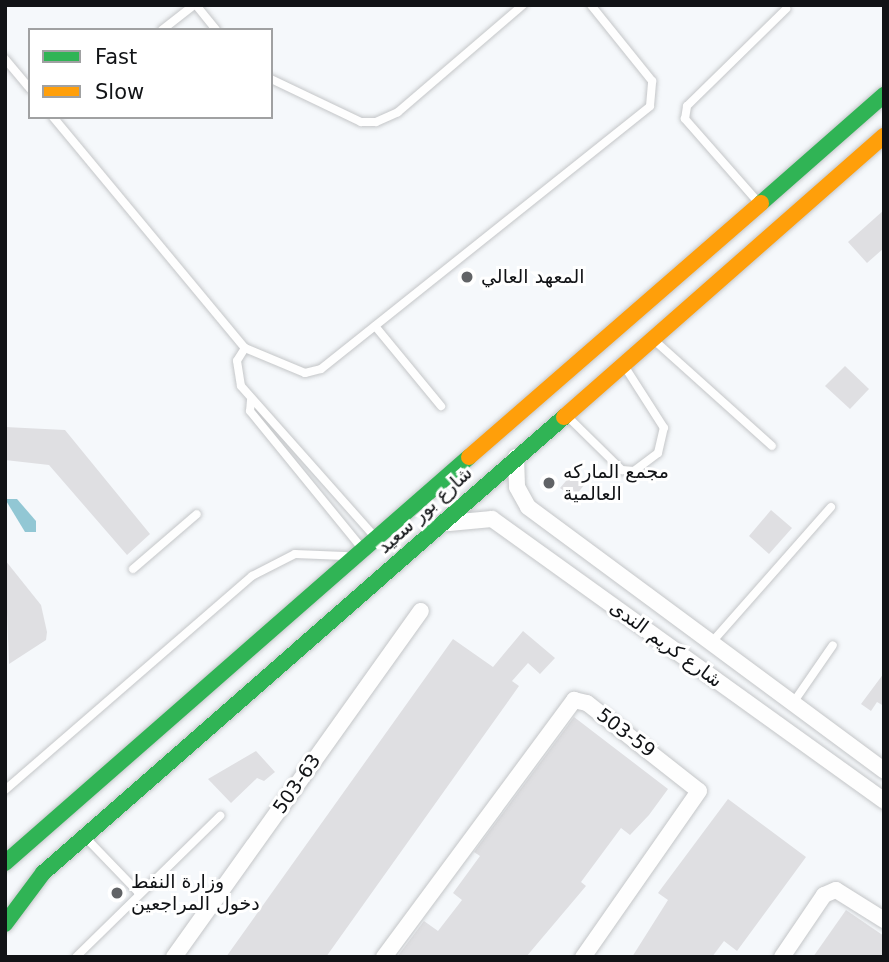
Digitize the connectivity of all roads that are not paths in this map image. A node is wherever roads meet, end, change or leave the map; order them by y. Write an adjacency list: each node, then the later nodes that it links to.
1 (195, 5): 5 (lane); 6 (lane)
2 (591, 5): 14 (lane)
3 (519, 7): 8 (lane)
4 (786, 9): 13 (lane)
5 (165, 28)
6 (214, 28)
7 (5, 59): 9 (lane)
8 (273, 80)
9 (28, 87)
10 (884, 95): 13 (main road, شارع بور سعيد)
11 (55, 119): 16 (lane)
12 (884, 136): 15 (main road, شارع بور سعيد)
13 (760, 204): 28 (main road, شارع بور سعيد)
14 (375, 326): 16 (lane); 19 (lane)
15 (652, 339): 17 (main road, شارع بور سعيد); 21 (lane)
16 (245, 348): 18 (lane)
17 (623, 364): 20 (main road, شارع بور سعيد); 20 (lane)
18 (251, 400): 24 (lane); 26 (lane)
19 (441, 406)
20 (565, 415): 22 (main road, شارع بور سعيد)
21 (772, 446)
22 (516, 457): 27 (main road, شارع بور سعيد); 32 (street, شارع كريم الندى)
23 (831, 507): 32 (lane)
24 (350, 510): 26 (lane); 28 (lane)
25 (197, 514): 30 (lane)
26 (338, 520): 29 (lane)
27 (440, 525): 37 (street, شارع كريم الندى); 41 (main road, شارع بور سعيد)
28 (377, 539): 29 (main road, شارع بور سعيد)
29 (361, 555): 38 (lane); 42 (main road, شارع بور سعيد)
30 (133, 569)
31 (421, 611): 51 (street, 503-63)
32 (712, 642): 34 (street, شارع كريم الندى)
33 (833, 645): 34 (lane)
34 (793, 702): 35 (street, شارع كريم الندى)
35 (867, 758): 36 (street, شارع كريم الندى); 37 (street)
36 (884, 770)
37 (853, 777): 39 (street, شارع كريم الندى)
38 (5, 790)
39 (884, 801)
40 (220, 816): 46 (lane)
41 (85, 837): 45 (main road, شارع بور سعيد); 46 (lane)
42 (26, 851): 43 (main road, شارع بور سعيد); 44 (main road)
43 (5, 863)
44 (5, 870)
45 (43, 873): 47 (main road); 49 (main road, شارع بور سعيد)
46 (140, 894): 50 (lane)
47 (5, 906)
48 (884, 920): 54 (street)
49 (5, 924)
50 (76, 957)
51 (174, 957)
52 (384, 957): 53 (street, 503-59)
53 (583, 957)
54 (782, 957)

